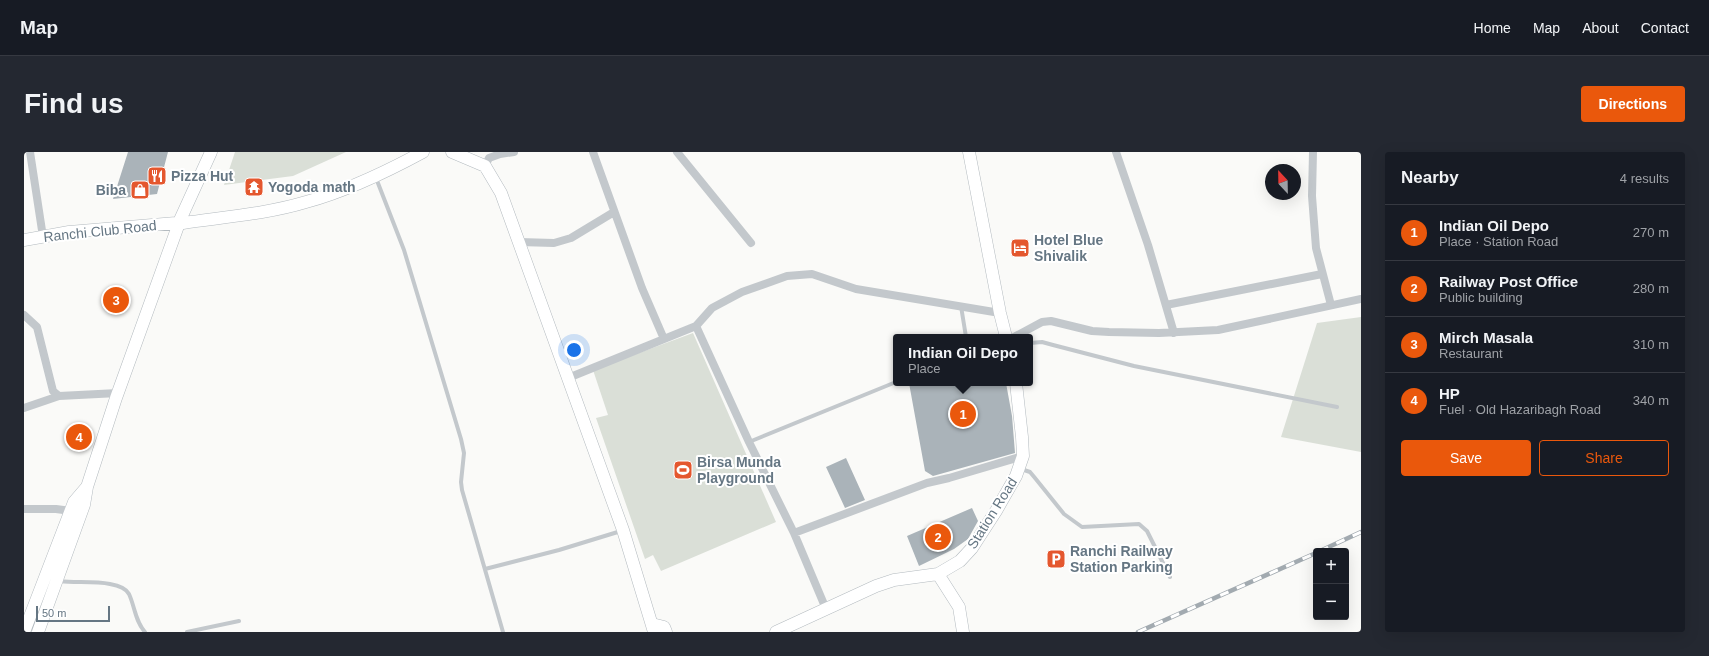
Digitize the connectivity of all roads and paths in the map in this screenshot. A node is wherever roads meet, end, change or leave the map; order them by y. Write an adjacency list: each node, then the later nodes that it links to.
1 (30, 152): 15 (street)
2 (211, 152): 14 (street)
3 (423, 152): 12 (street, Ranchi Club Road)
4 (452, 152): 11 (street)
5 (514, 152): 11 (street)
6 (593, 152): 13 (street)
7 (676, 152): 18 (street)
8 (969, 152): 24 (street)
9 (1116, 152): 21 (street)
10 (1313, 152): 19 (street)
11 (485, 166): 17 (street)
12 (375, 176): 14 (street, Ranchi Club Road); 48 (lane)
13 (614, 212): 17 (street); 31 (street)
14 (180, 223): 15 (street, Ranchi Club Road); 36 (street)
15 (43, 237): 16 (street, Ranchi Club Road)
16 (24, 240)
17 (519, 242): 33 (street)
18 (751, 243)
19 (1322, 274): 21 (street); 22 (street)
20 (1361, 299): 22 (street)
21 (1166, 305): 27 (street)
22 (1331, 305): 27 (street)
23 (961, 306): 24 (street); 26 (street); 28 (lane)
24 (1000, 313): 29 (street)
25 (24, 315): 37 (street)
26 (696, 326): 31 (street); 40 (street)
27 (1174, 333): 30 (street)
28 (966, 334)
29 (1005, 334)
30 (1020, 334)
31 (664, 339): 33 (street)
32 (1033, 343): 38 (lane)
33 (568, 378): 46 (street)
34 (893, 383): 40 (lane)
35 (1016, 386): 41 (street, Station Road)
36 (118, 393): 37 (street); 43 (street)
37 (59, 396): 39 (street)
38 (1337, 407)
39 (24, 408)
40 (749, 442): 47 (street)
41 (1023, 456): 42 (street, Station Road); 47 (street)
42 (1018, 469): 49 (street, Station Road); 50 (lane)
43 (87, 487): 45 (street); 51 (street); 56 (street); 57 (street)
44 (24, 509): 45 (street)
45 (71, 511): 55 (street)
46 (623, 530): 48 (lane); 54 (street)
47 (794, 533): 52 (street)
48 (485, 569): 61 (lane)
49 (938, 574): 52 (street, Station Road); 64 (street)
50 (1170, 577)
51 (60, 581): 58 (street); 59 (lane)
52 (826, 609): 63 (street, Station Road)
53 (239, 621): 60 (lane)
54 (653, 628): 62 (street)
55 (24, 632)
56 (30, 632)
57 (38, 632)
58 (42, 632)
59 (145, 632)
60 (187, 632)
61 (503, 632)
62 (666, 632)
63 (776, 632)
64 (963, 632)

